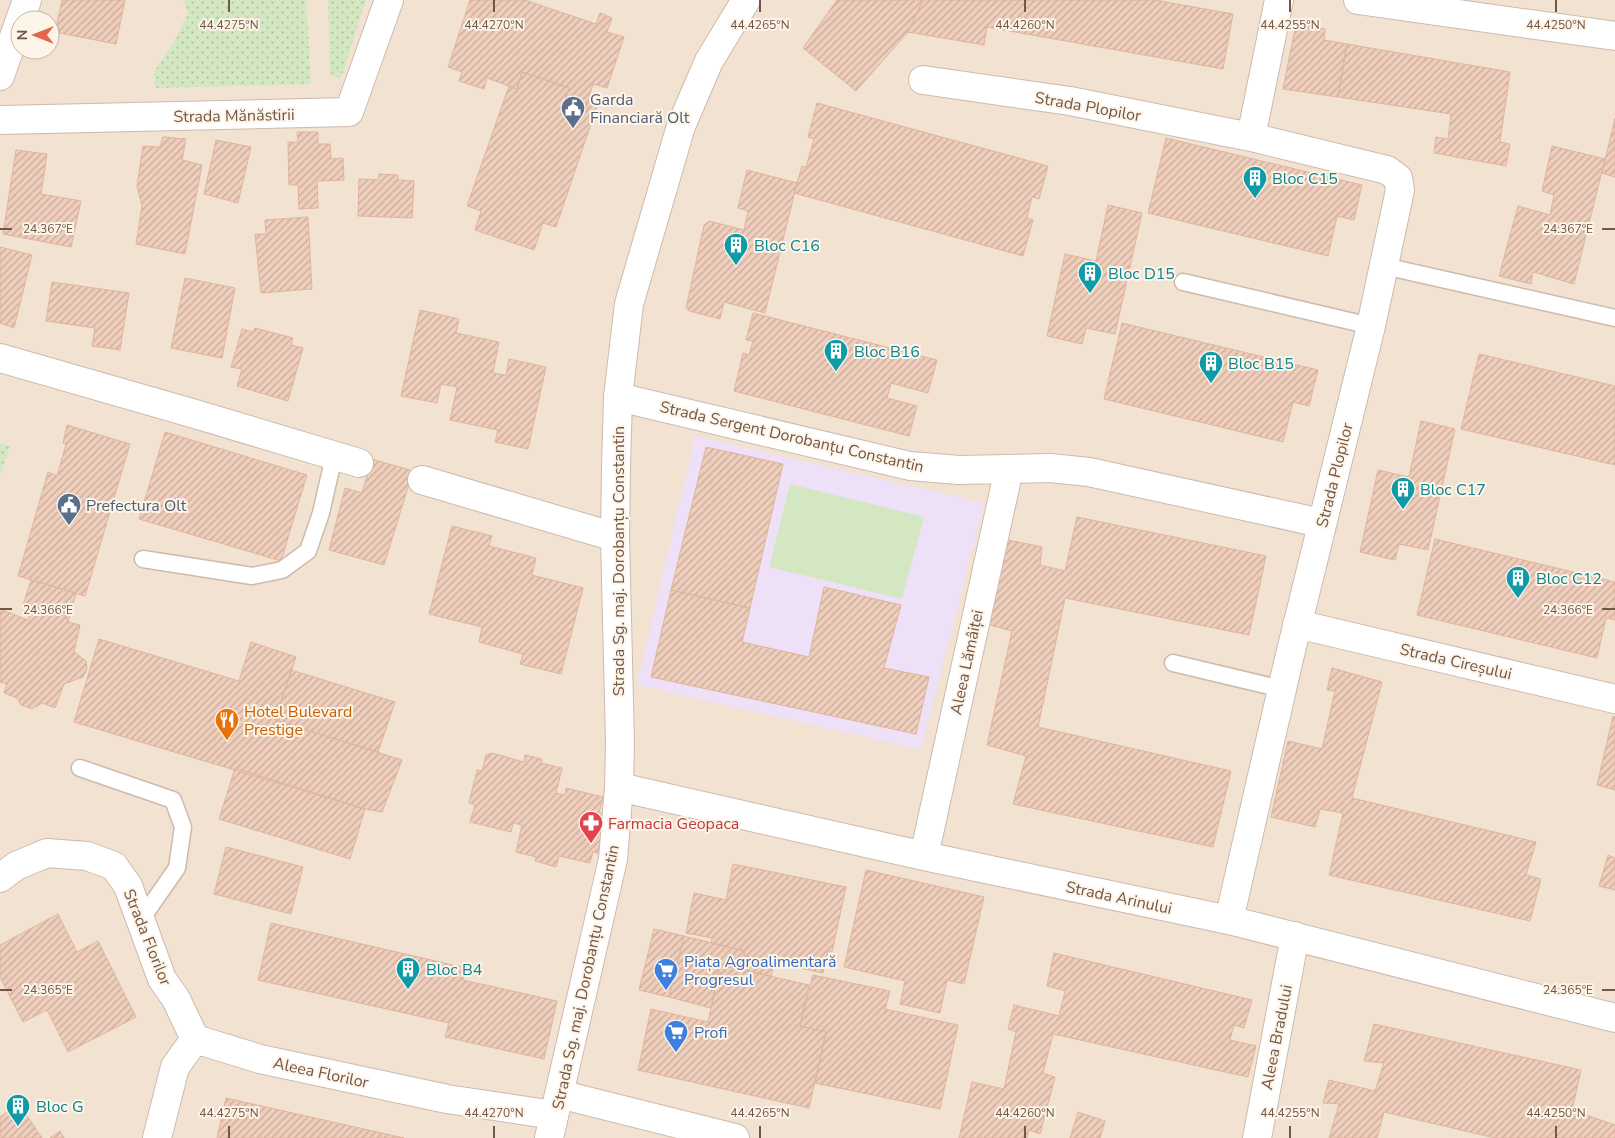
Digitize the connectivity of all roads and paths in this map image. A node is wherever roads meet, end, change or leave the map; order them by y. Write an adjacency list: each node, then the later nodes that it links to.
1 (27, 0): 7 (street)
2 (389, 0): 9 (street, Strada Mănăstirii)
3 (746, 0): 16 (street, Strada Sg. maj. Dorobanțu Constantin)
4 (1279, 0): 10 (street)
5 (1358, 0): 6 (street)
6 (1615, 36)
7 (0, 76)
8 (923, 80): 10 (street, Strada Plopilor)
9 (0, 120)
10 (1251, 137): 11 (street, Strada Plopilor)
11 (1384, 266): 13 (lane); 14 (street, Strada Plopilor)
12 (1183, 282): 14 (lane)
13 (1615, 318)
14 (1371, 326): 20 (street, Strada Plopilor)
15 (0, 358): 17 (street)
16 (618, 397): 18 (street, Strada Sergent Dorobanțu Constantin); 21 (street, Strada Sg. maj. Dorobanțu Constantin)
17 (347, 459): 22 (lane)
18 (1009, 469): 20 (street, Strada Sergent Dorobanțu Constantin); 29 (street, Aleea Lămâiței)
19 (422, 480): 21 (street)
20 (1321, 524): 23 (street, Strada Plopilor)
21 (615, 537): 28 (street, Strada Sg. maj. Dorobanțu Constantin)
22 (143, 559)
23 (1297, 624): 25 (street, Strada Plopilor); 26 (street, Strada Cireșului)
24 (1173, 663): 25 (lane)
25 (1282, 689): 32 (street, Strada Plopilor)
26 (1615, 699)
27 (80, 768): 31 (lane)
28 (620, 787): 29 (street, Strada Arinului); 36 (street, Strada Sg. maj. Dorobanțu Constantin)
29 (924, 856): 32 (street, Strada Arinului)
30 (0, 878): 31 (street, Strada Florilor)
31 (140, 920): 35 (street, Strada Florilor)
32 (1229, 920): 33 (street, Strada Arinului)
33 (1295, 936): 34 (street, Strada Arinului); 39 (street, Aleea Bradului)
34 (1615, 1018)
35 (195, 1039): 36 (street, Aleea Florilor); 37 (street)
36 (554, 1116): 38 (street)
37 (157, 1138)
38 (735, 1138)
39 (1257, 1138)

